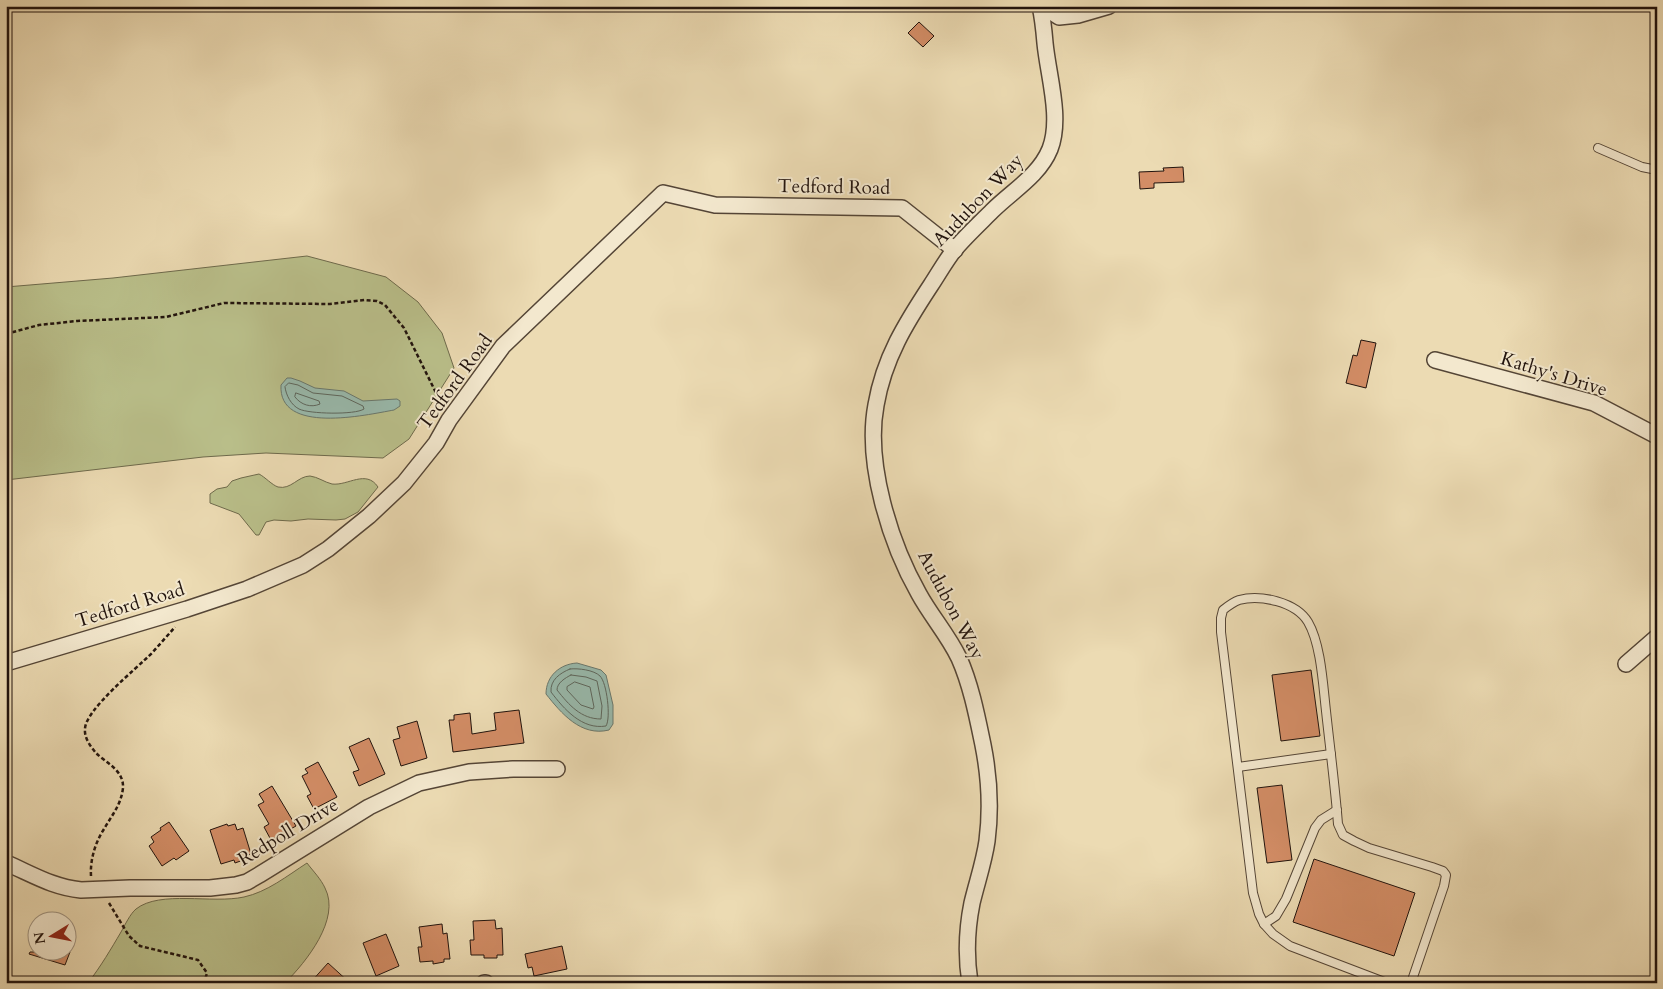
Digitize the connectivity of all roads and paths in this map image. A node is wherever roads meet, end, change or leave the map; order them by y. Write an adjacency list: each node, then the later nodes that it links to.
1 (1041, 6): 2 (street); 5 (street, Audubon Way)
2 (1109, 6)
3 (1598, 148): 4 (lane)
4 (1657, 170)
5 (955, 250): 8 (street, Tedford Road); 22 (street, Audubon Way)
6 (6, 334): 8 (path)
7 (1435, 360): 9 (street, Kathy's Drive)
8 (449, 420): 10 (street, Tedford Road)
9 (1657, 436)
10 (187, 609): 12 (street, Tedford Road); 19 (path)
11 (1657, 637): 13 (street)
12 (6, 663)
13 (1626, 664)
14 (1331, 754): 15 (lane); 15 (lane); 17 (lane)
15 (1238, 767): 20 (lane)
16 (557, 769): 19 (street, Redpoll Drive)
17 (1337, 810): 20 (lane); 24 (lane)
18 (6, 862): 19 (street, Redpoll Drive)
19 (99, 889): 21 (path)
20 (1264, 924): 23 (lane)
21 (204, 983)
22 (970, 983)
23 (1387, 983)
24 (1411, 983)

